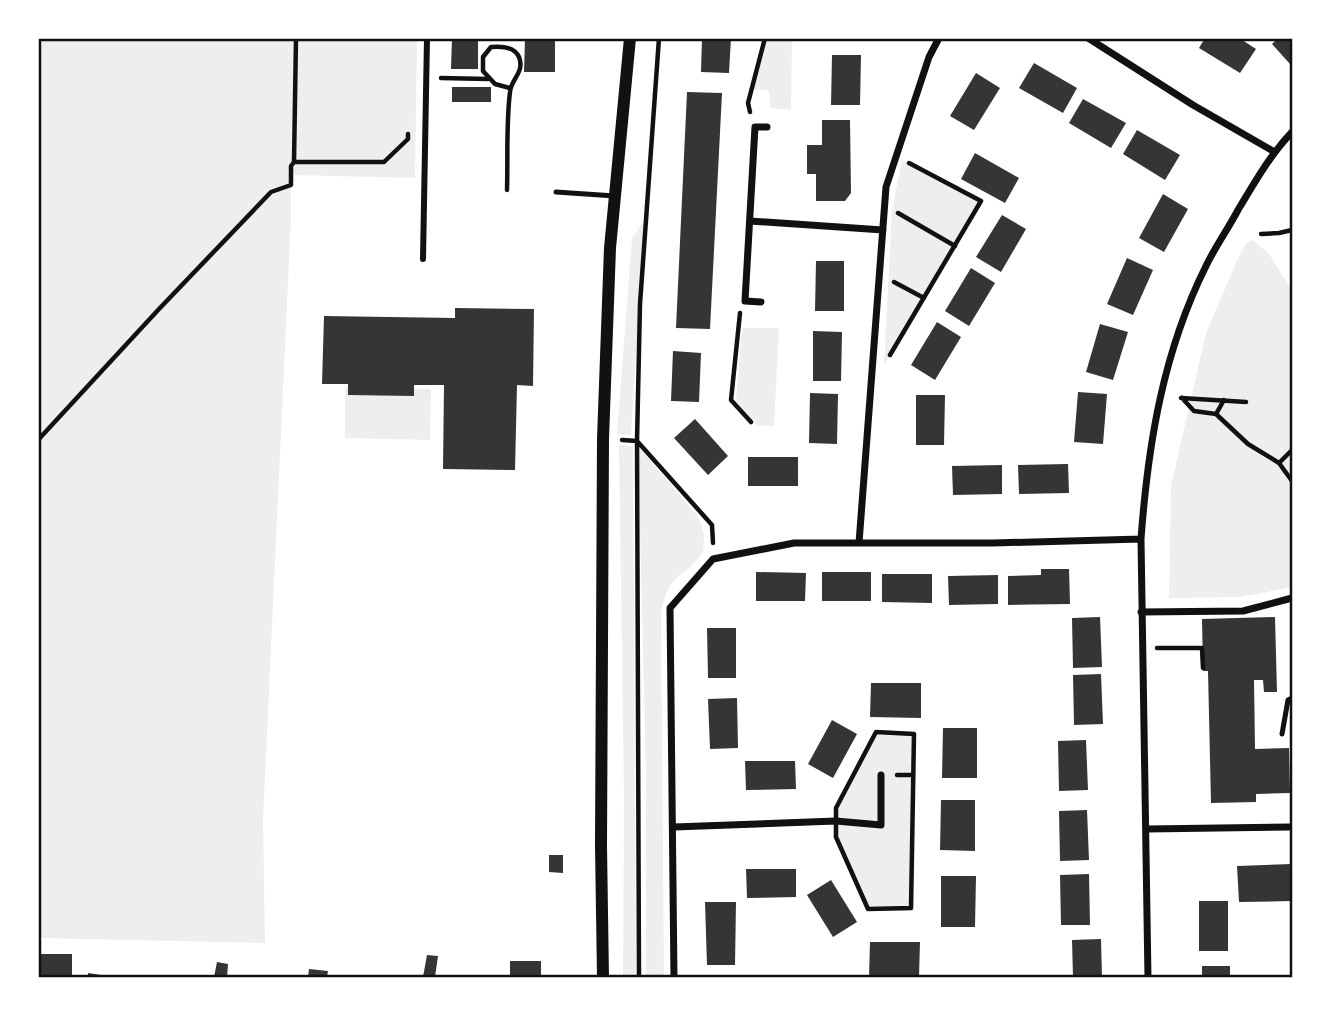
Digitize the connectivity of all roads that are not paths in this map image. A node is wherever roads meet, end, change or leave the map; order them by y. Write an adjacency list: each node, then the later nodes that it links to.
1 (427, 38): 12 (street)
2 (630, 38): 9 (street)
3 (939, 38): 11 (street)
4 (1088, 38): 7 (street)
5 (767, 127): 10 (street)
6 (1293, 132): 7 (street)
7 (1273, 151): 14 (street)
8 (556, 192): 9 (lane)
9 (615, 196): 24 (street)
10 (750, 221): 11 (street); 13 (street)
11 (883, 230): 15 (street)
12 (423, 259)
13 (761, 302)
14 (1141, 539): 15 (street); 17 (street)
15 (859, 543): 21 (street)
16 (1293, 598): 17 (street)
17 (1141, 612): 23 (street)
18 (1293, 698): 19 (lane)
19 (1282, 734)
20 (881, 775): 21 (street)
21 (674, 827): 25 (street)
22 (1293, 827): 23 (street)
23 (1147, 829): 26 (street)
24 (603, 978)
25 (674, 978)
26 (1148, 978)

